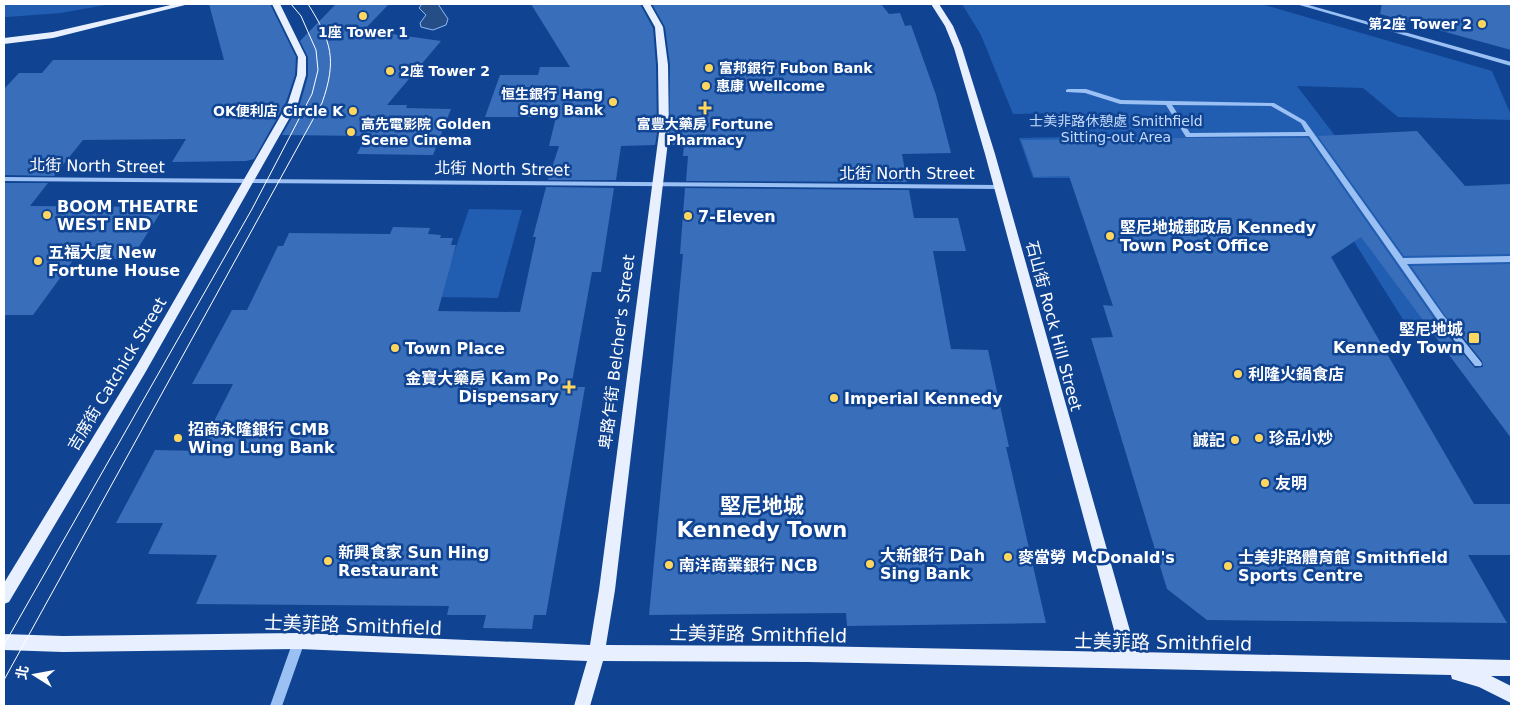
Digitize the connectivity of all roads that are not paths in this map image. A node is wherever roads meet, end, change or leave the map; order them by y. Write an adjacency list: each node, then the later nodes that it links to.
1 (185, 4): 6 (main road)
2 (276, 4): 13 (main road, 吉席街 Catchick Street)
3 (646, 4): 14 (main road, 卑路乍街 Belcher's Street)
4 (935, 4): 15 (main road, 石山街 Rock Hill Street)
5 (1299, 4): 8 (street)
6 (165, 7): 7 (main road)
7 (4, 41)
8 (1511, 64)
9 (1068, 91): 10 (street)
10 (1168, 103): 11 (street); 11 (street)
11 (1311, 134): 17 (street)
12 (4, 179): 13 (street, 北街 North Street)
13 (248, 181): 14 (street, 北街 North Street); 19 (main road, 吉席街 Catchick Street)
14 (657, 184): 15 (street, 北街 North Street); 22 (main road, 卑路乍街 Belcher's Street)
15 (999, 187): 23 (main road, 石山街 Rock Hill Street)
16 (1511, 259): 17 (street)
17 (1401, 261): 18 (street)
18 (1478, 364)
19 (4, 597)
20 (299, 641): 21 (main road, 士美菲路 Smithfield); 22 (main road, 士美菲路 Smithfield); 27 (street)
21 (4, 642)
22 (597, 653): 23 (main road, 士美菲路 Smithfield); 28 (main road, 卑路乍街 Belcher's Street)
23 (1130, 661): 24 (main road, 士美菲路 Smithfield)
24 (1443, 668): 25 (main road, 士美菲路 Smithfield); 26 (main road)
25 (1511, 668)
26 (1511, 695)
27 (276, 706)
28 (582, 706)

